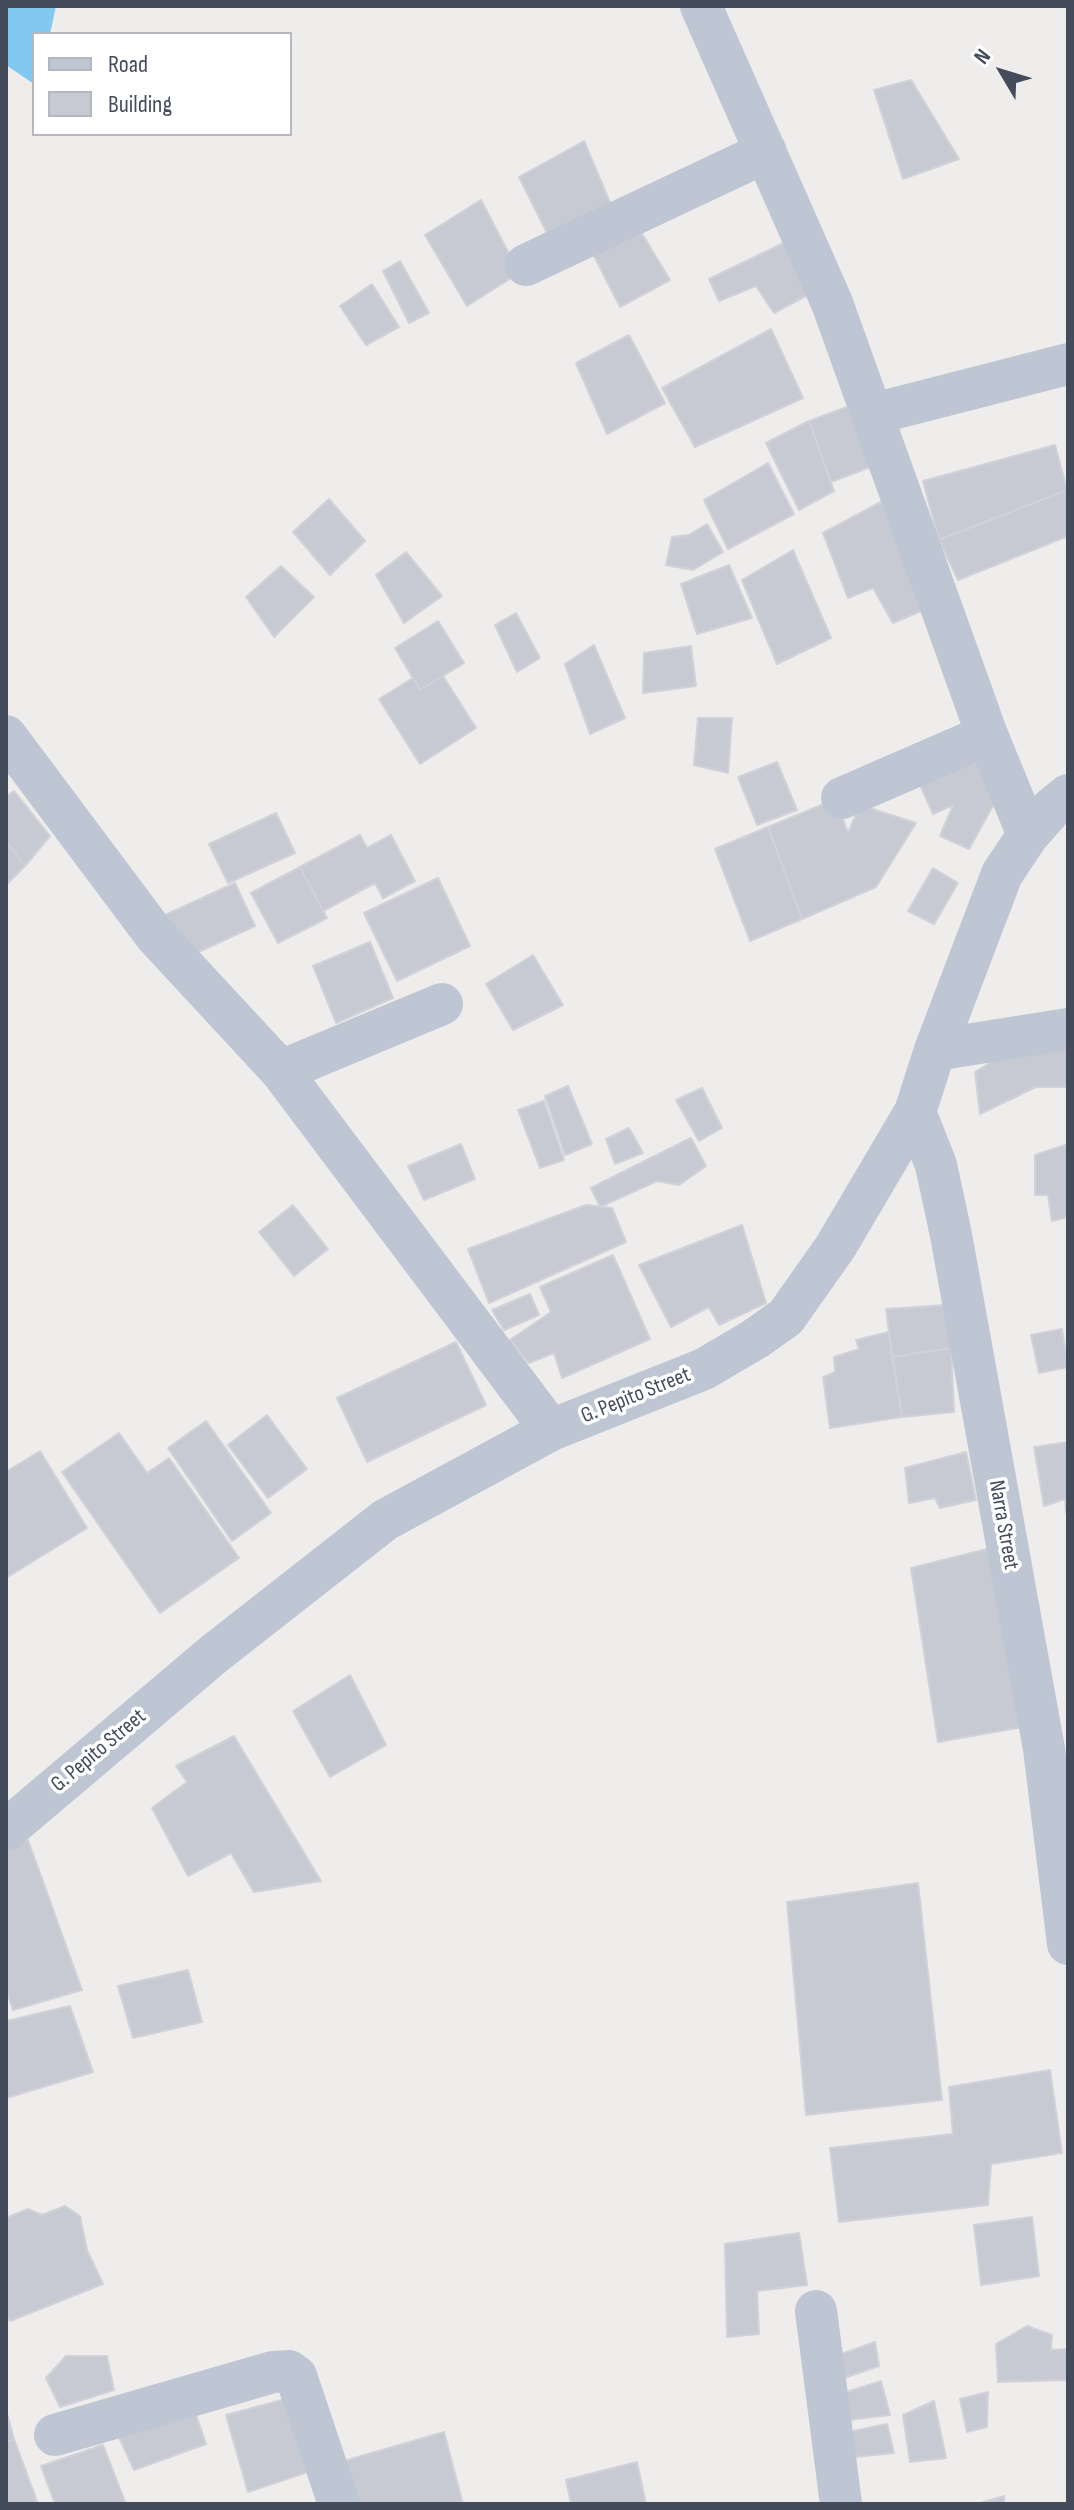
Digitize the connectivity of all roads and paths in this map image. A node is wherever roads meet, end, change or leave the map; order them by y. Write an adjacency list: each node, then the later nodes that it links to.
1 (701, 6): 2 (street)
2 (766, 152): 3 (street); 5 (street)
3 (526, 265)
4 (1068, 364): 5 (street)
5 (873, 414): 6 (street)
6 (987, 735): 9 (street); 10 (street)
7 (6, 736): 14 (street)
8 (1068, 795): 10 (street, G. Pepito Street)
9 (842, 798)
10 (1028, 835): 13 (street, G. Pepito Street)
11 (442, 1004): 14 (street)
12 (1068, 1029): 13 (street)
13 (935, 1050): 15 (street, G. Pepito Street)
14 (281, 1071): 16 (street)
15 (915, 1112): 16 (street, G. Pepito Street); 18 (street, Narra Street)
16 (551, 1430): 17 (street, G. Pepito Street)
17 (6, 1830)
18 (1068, 1944)
19 (816, 2311): 22 (street)
20 (55, 2435): 21 (street)
21 (339, 2504)
22 (841, 2504)

